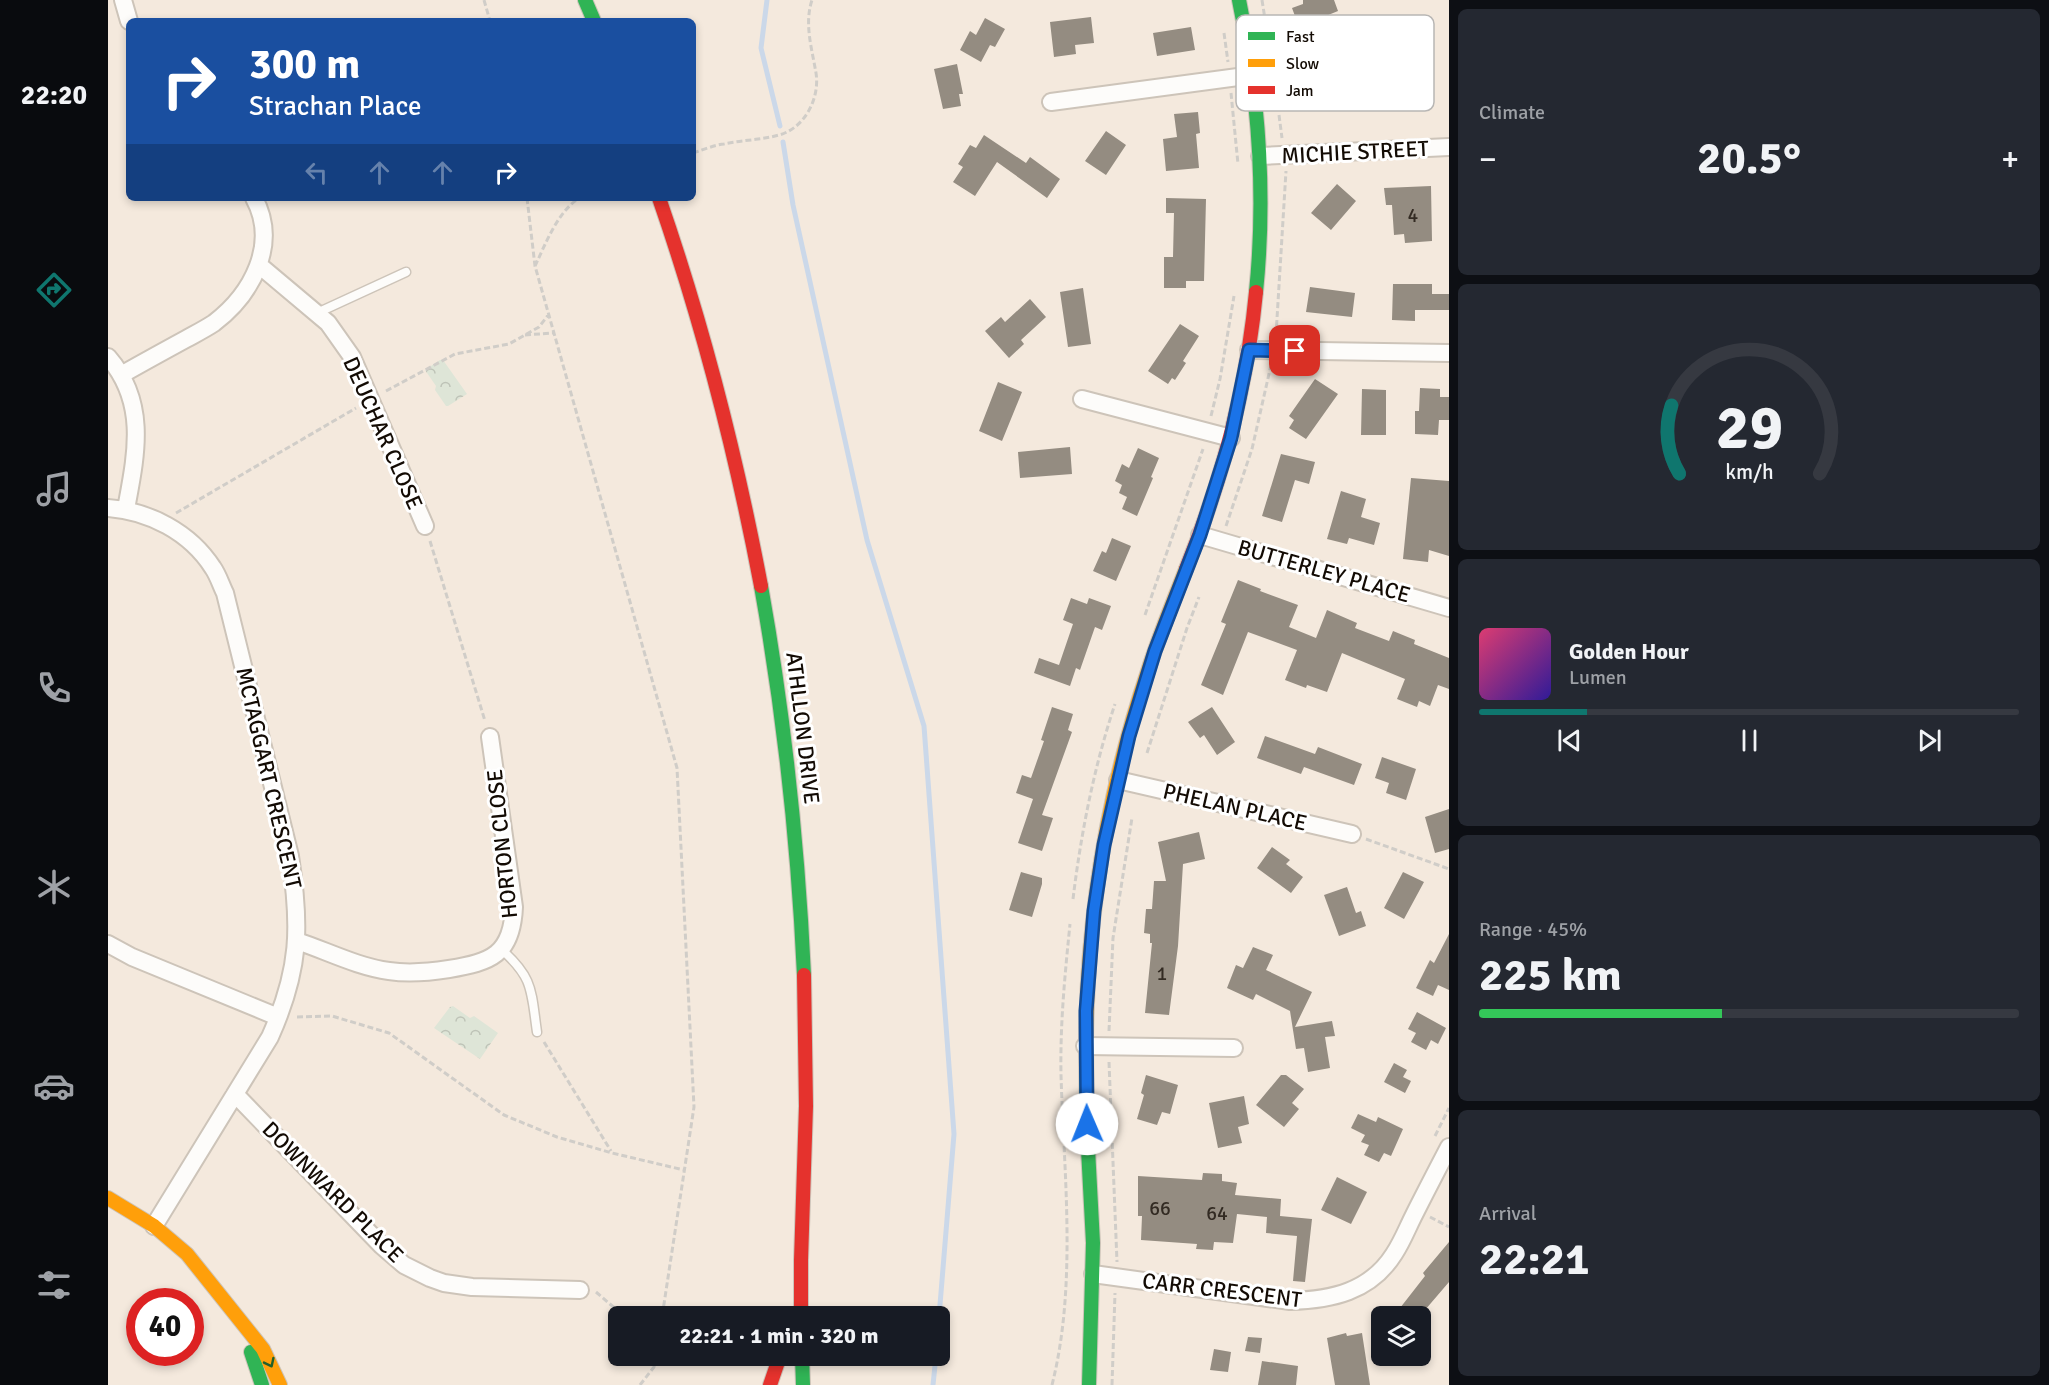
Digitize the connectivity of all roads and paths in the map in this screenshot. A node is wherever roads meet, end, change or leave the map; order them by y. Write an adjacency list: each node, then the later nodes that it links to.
1 (123, 0): 7 (street)
2 (484, 0): 8 (path)
3 (585, 0): 9 (street)
4 (812, 0): 15 (path)
5 (1239, 0): 6 (street)
6 (1242, 15)
7 (128, 18)
8 (489, 18)
9 (593, 18)
10 (1236, 77): 12 (street)
11 (1231, 89): 17 (path)
12 (1051, 102)
13 (1256, 111): 16 (street)
14 (1449, 147): 16 (street, MICHIE STREET)
15 (696, 152)
16 (1260, 156): 32 (street)
17 (1239, 165)
18 (1286, 166): 31 (path)
19 (255, 201): 23 (street)
20 (527, 201): 24 (path)
21 (574, 201): 24 (path)
22 (660, 201): 70 (street, ATHLLON DRIVE)
23 (259, 265): 27 (street, DEUCHAR CLOSE); 35 (street)
24 (535, 266): 28 (path)
25 (406, 272): 27 (lane)
26 (1236, 288): 38 (path)
27 (317, 313): 37 (street, DEUCHAR CLOSE)
28 (549, 314): 29 (path); 30 (path)
29 (553, 333): 30 (path); 65 (path)
30 (523, 335): 37 (path)
31 (1275, 336)
32 (1249, 350): 33 (street); 39 (street)
33 (1449, 353)
34 (108, 357): 35 (street)
35 (121, 375): 41 (street)
36 (1082, 399): 39 (street)
37 (370, 400): 42 (path); 43 (street, DEUCHAR CLOSE)
38 (1211, 418)
39 (1231, 438): 44 (street)
40 (108, 508): 41 (street, MCTAGGART CRESCENT)
41 (126, 509): 42 (street, MCTAGGART CRESCENT)
42 (160, 522): 53 (street, MCTAGGART CRESCENT)
43 (425, 526): 47 (path)
44 (1200, 535): 46 (street, BUTTERLEY PLACE); 49 (street)
45 (1202, 588): 48 (path)
46 (1449, 608)
47 (490, 737): 55 (street, HORTON CLOSE)
48 (1146, 753)
49 (1118, 780): 51 (street, PHELAN PLACE); 59 (street)
50 (1132, 816): 58 (path)
51 (1352, 834): 52 (path)
52 (1449, 868)
53 (297, 940): 55 (street, HORTON CLOSE); 56 (street, MCTAGGART CRESCENT)
54 (108, 944): 56 (street)
55 (501, 949): 57 (lane, HORTON CLOSE)
56 (279, 1017): 62 (street, MCTAGGART CRESCENT); 64 (path)
57 (537, 1032): 64 (path)
58 (1109, 1034)
59 (1085, 1046): 60 (street); 69 (street)
60 (1234, 1048)
61 (1109, 1061): 68 (path)
62 (235, 1094): 67 (street, MCTAGGART CRESCENT); 71 (street, DOWNWARD PLACE)
63 (1449, 1147): 69 (street, CARR CRESCENT)
64 (612, 1153): 65 (path)
65 (684, 1170): 74 (path)
66 (108, 1198): 67 (street)
67 (154, 1226): 77 (street)
68 (1117, 1261)
69 (1093, 1274): 78 (street)
70 (800, 1277): 75 (street, ATHLLON DRIVE); 76 (street, ATHLLON DRIVE)
71 (580, 1290): 73 (path)
72 (1114, 1302): 89 (path)
73 (612, 1306)
74 (664, 1306)
75 (793, 1306)
76 (801, 1306)
77 (232, 1309): 82 (street); 83 (street, one-way to 83)
78 (1088, 1353): 87 (street); 88 (street)
79 (654, 1366): 84 (path)
80 (777, 1366): 85 (street)
81 (802, 1366): 86 (street)
82 (262, 1385)
83 (280, 1385)
84 (640, 1385)
85 (770, 1385)
86 (803, 1385)
87 (1079, 1385)
88 (1089, 1385)
89 (1112, 1385)

